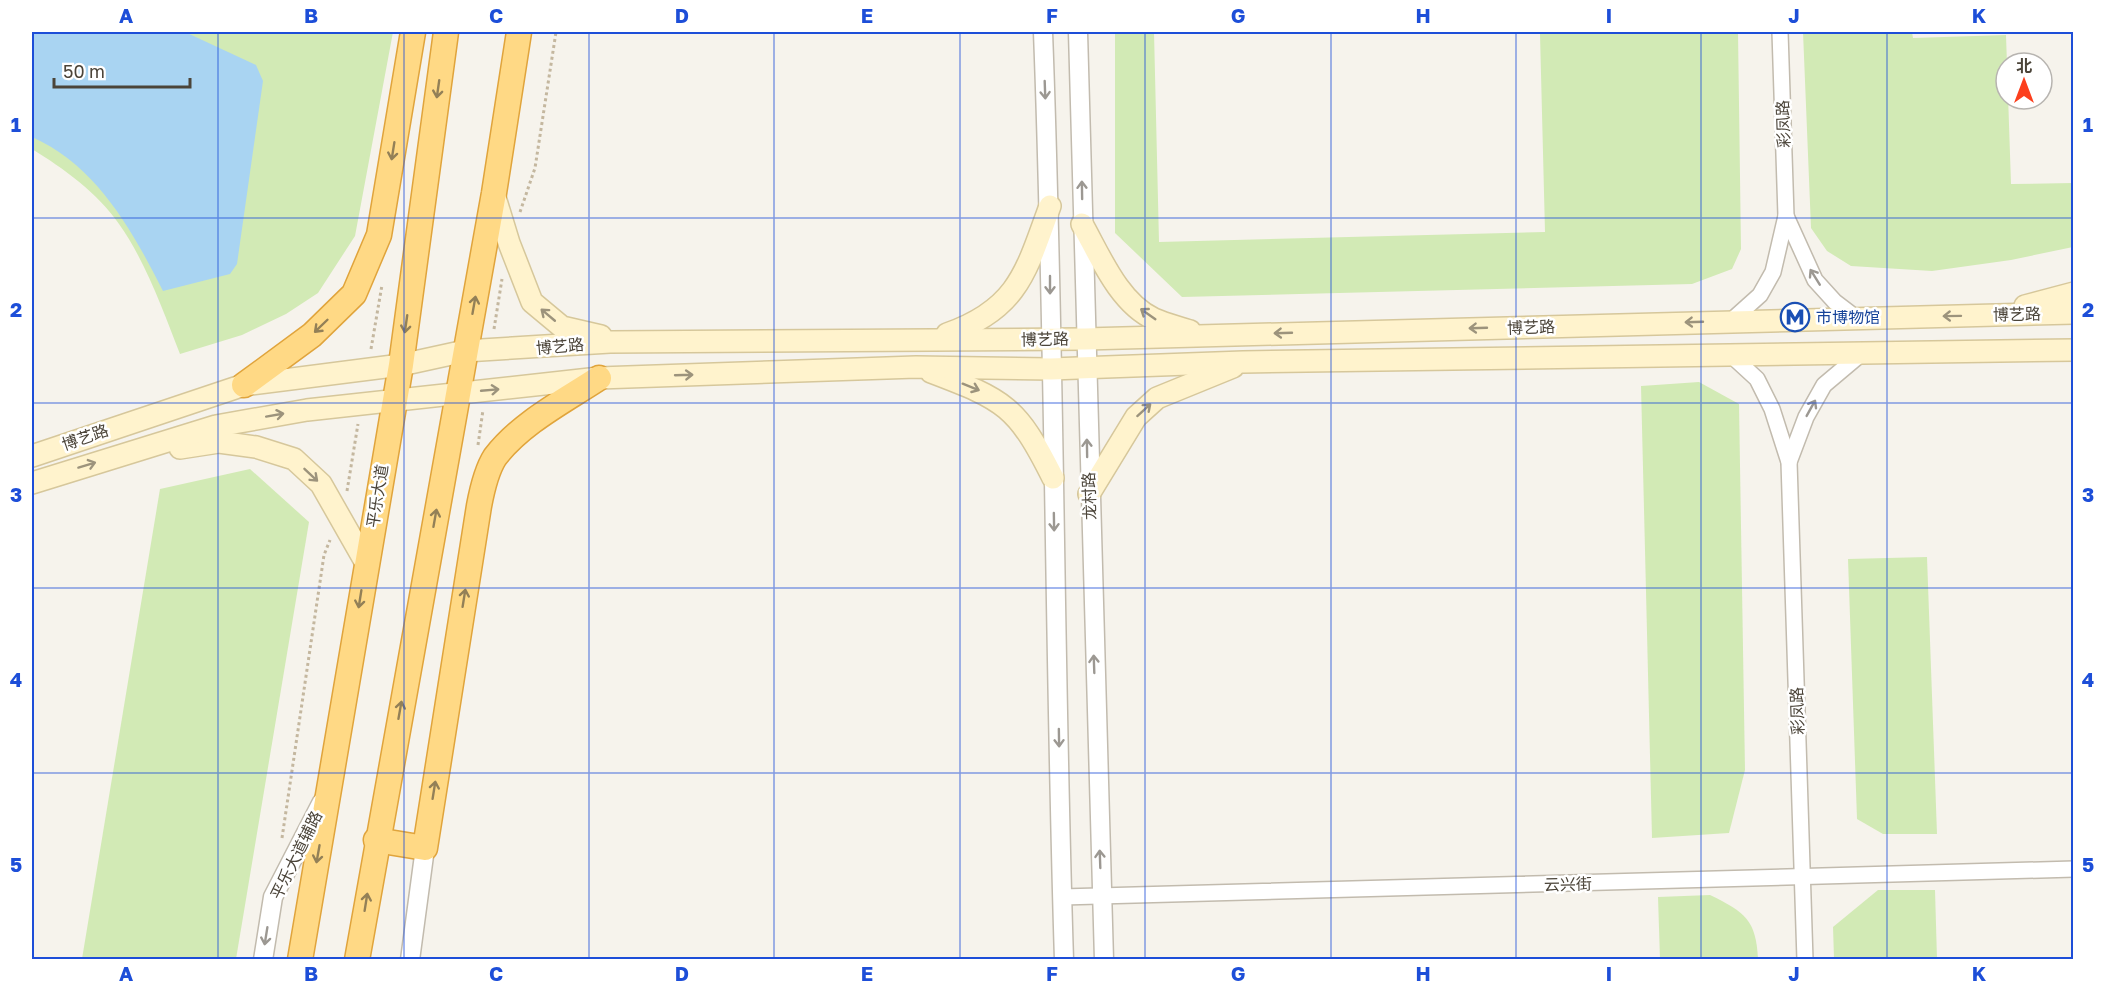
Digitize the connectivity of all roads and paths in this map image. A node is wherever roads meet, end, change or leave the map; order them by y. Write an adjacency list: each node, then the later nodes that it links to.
1 (414, 32): 33 (highway, one-way to 33)
2 (446, 32): 27 (highway, 平乐大道, one-way to 27)
3 (519, 32): 7 (highway)
4 (1043, 32): 8 (street, one-way to 8)
5 (1078, 32): 10 (street, 龙村路, one-way to 5)
6 (1780, 32): 9 (street, 彩凤路)
7 (494, 194): 21 (main road, one-way to 7); 23 (highway, one-way to 7)
8 (1050, 206): 18 (street, one-way to 18); 20 (main road)
9 (1786, 216): 15 (street, one-way to 9); 16 (street)
10 (1082, 224): 17 (main road, one-way to 10); 19 (street, 龙村路)
11 (381, 274): 29 (path)
12 (2073, 293): 14 (main road)
13 (2073, 313): 14 (main road, 博艺路)
14 (1994, 315): 15 (main road, 博艺路, one-way to 15)
15 (1856, 318): 16 (main road, 博艺路)
16 (1731, 321): 17 (main road, 博艺路, one-way to 17)
17 (1202, 336): 19 (main road, 博艺路)
18 (1050, 339): 19 (main road, 博艺路); 20 (main road, 博艺路); 31 (street)
19 (1085, 339): 30 (street, 龙村路)
20 (929, 341): 21 (main road, 博艺路)
21 (622, 342): 23 (main road, 博艺路)
22 (2073, 350): 24 (main road, 博艺路)
23 (465, 351): 27 (main road, 博艺路); 34 (highway)
24 (1862, 353): 25 (main road, 博艺路); 39 (street, 彩凤路, one-way to 24)
25 (1732, 356): 26 (main road, 博艺路); 39 (street, 彩凤路)
26 (1244, 362): 30 (main road, 博艺路); 42 (main road, one-way to 26)
27 (401, 365): 29 (main road, 博艺路); 35 (highway, 平乐大道)
28 (916, 366): 31 (main road, 博艺路); 32 (main road, 博艺路, one-way to 28); 40 (main road, one-way to 40)
29 (368, 367): 33 (main road, 博艺路)
30 (1086, 367): 31 (main road, 博艺路); 42 (street, 龙村路, one-way to 30)
31 (1051, 369): 40 (street)
32 (599, 378): 34 (main road, 博艺路, one-way to 32); 48 (highway, one-way to 32)
33 (244, 385): 37 (main road, 博艺路)
34 (457, 392): 35 (main road, 博艺路); 47 (highway, one-way to 34)
35 (393, 399): 36 (main road, 博艺路); 44 (highway, 平乐大道)
36 (362, 403): 38 (main road, 博艺路, one-way to 36); 43 (path)
37 (32, 456)
38 (114, 456): 41 (main road, 博艺路, one-way to 38); 43 (main road, one-way to 43)
39 (1789, 462): 50 (street, 彩凤路)
40 (1053, 478): 51 (street, one-way to 51)
41 (32, 483)
42 (1089, 494): 52 (street, 龙村路, one-way to 42)
43 (338, 518): 44 (main road); 46 (path)
44 (366, 563): 45 (highway, 平乐大道, one-way to 45)
45 (330, 787): 53 (street, 平乐大道辅路, one-way to 53); 54 (highway, 平乐大道, one-way to 54)
46 (282, 838)
47 (376, 840): 48 (highway); 55 (highway, one-way to 47)
48 (425, 848): 56 (street)
49 (2073, 869): 50 (street, 云兴街)
50 (1803, 878): 52 (street, 云兴街); 59 (street, 彩凤路)
51 (1062, 897): 52 (street, 云兴街); 57 (street)
52 (1101, 897): 58 (street, 龙村路)
53 (263, 960)
54 (300, 960)
55 (357, 960)
56 (410, 960)
57 (1064, 960)
58 (1104, 960)
59 (1805, 960)

